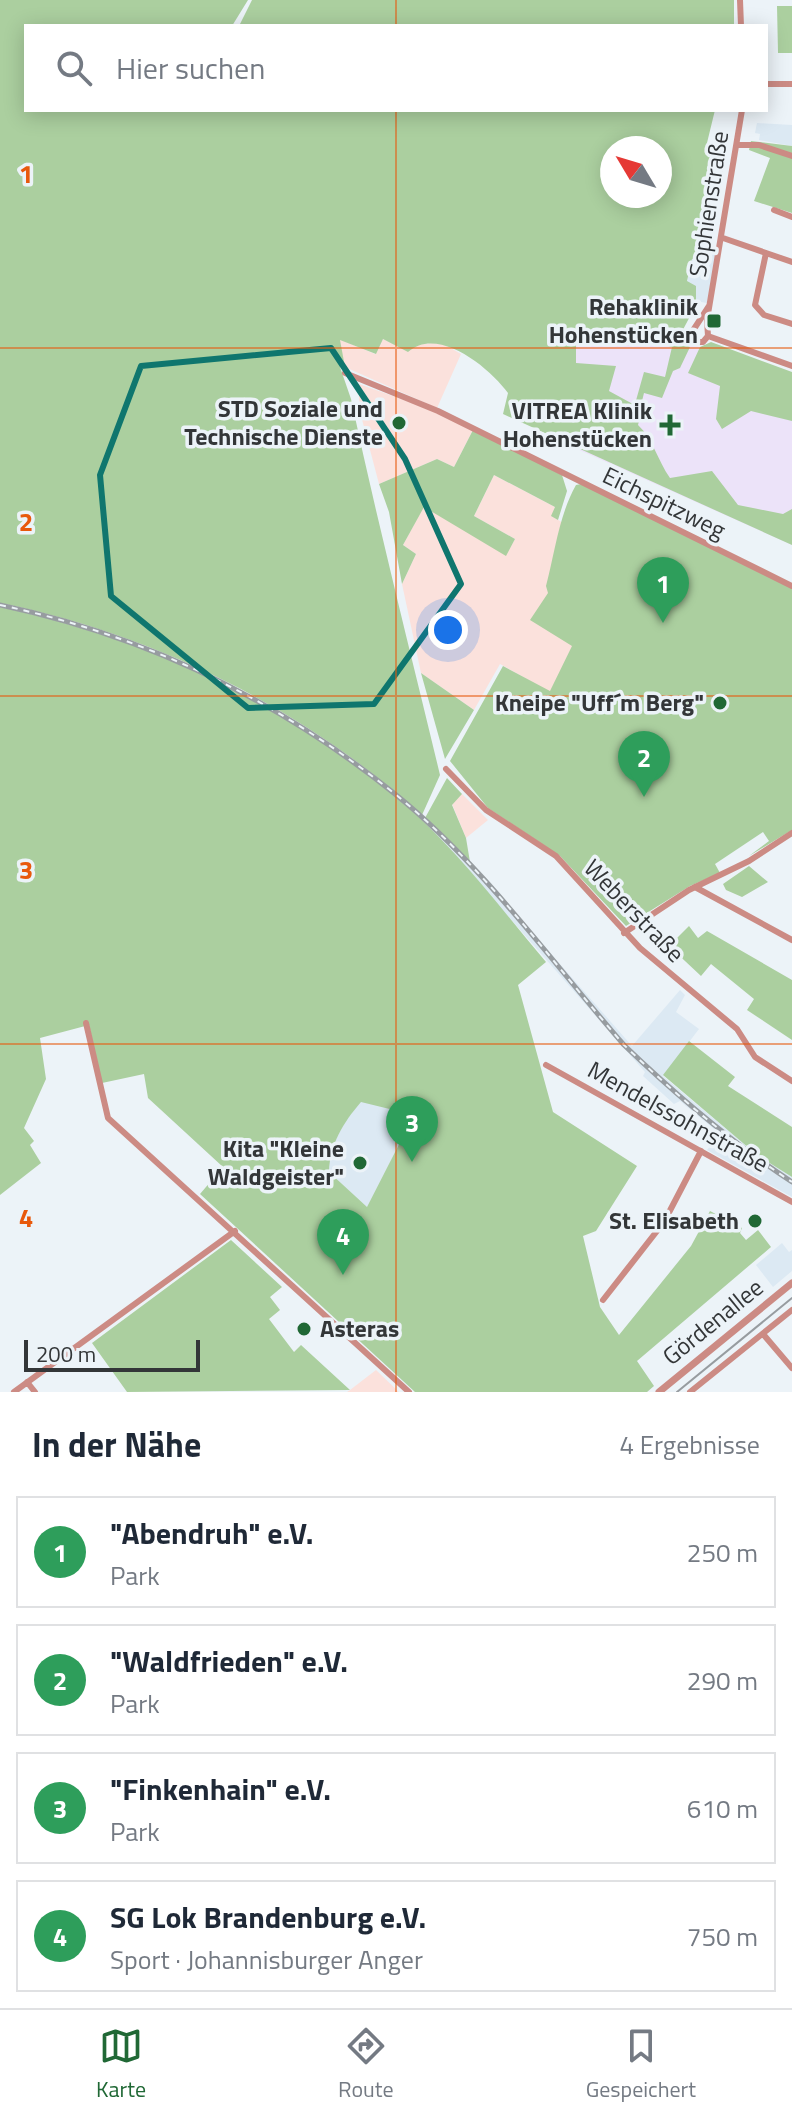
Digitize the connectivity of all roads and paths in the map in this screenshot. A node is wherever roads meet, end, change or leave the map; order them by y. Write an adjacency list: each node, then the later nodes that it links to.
1 (740, 0): 2 (street)
2 (741, 24)
3 (768, 84): 4 (street)
4 (792, 84)
5 (742, 112): 6 (street, Sophienstraße)
6 (739, 145): 7 (street); 10 (street, Sophienstraße)
7 (792, 156)
8 (774, 210): 9 (street)
9 (792, 217)
10 (723, 238): 11 (street); 13 (street, Sophienstraße)
11 (766, 253): 12 (street); 14 (street)
12 (792, 262)
13 (710, 304): 15 (street, Sophienstraße); 15 (street, Sophienstraße)
14 (792, 324)
15 (708, 336): 16 (street)
16 (792, 366)
17 (345, 373): 18 (street, Eichspitzweg)
18 (792, 586)
19 (446, 769): 22 (street, Weberstraße)
20 (791, 836): 21 (street)
21 (695, 887): 22 (street); 23 (street)
22 (624, 933): 26 (street, Weberstraße)
23 (792, 940)
24 (86, 1023): 29 (street)
25 (546, 1065): 27 (street, Mendelssohnstraße)
26 (792, 1081)
27 (701, 1151): 28 (street, Mendelssohnstraße); 31 (street)
28 (792, 1202)
29 (235, 1231): 35 (street); 38 (street)
30 (792, 1283): 39 (street, Gördenallee)
31 (603, 1300)
32 (792, 1310): 33 (street, Gördenallee)
33 (763, 1334): 34 (street, Gördenallee); 40 (street, Gördenallee)
34 (792, 1368)
35 (27, 1382): 36 (street); 37 (street)
36 (14, 1392)
37 (35, 1392)
38 (409, 1392)
39 (659, 1392)
40 (690, 1392)

